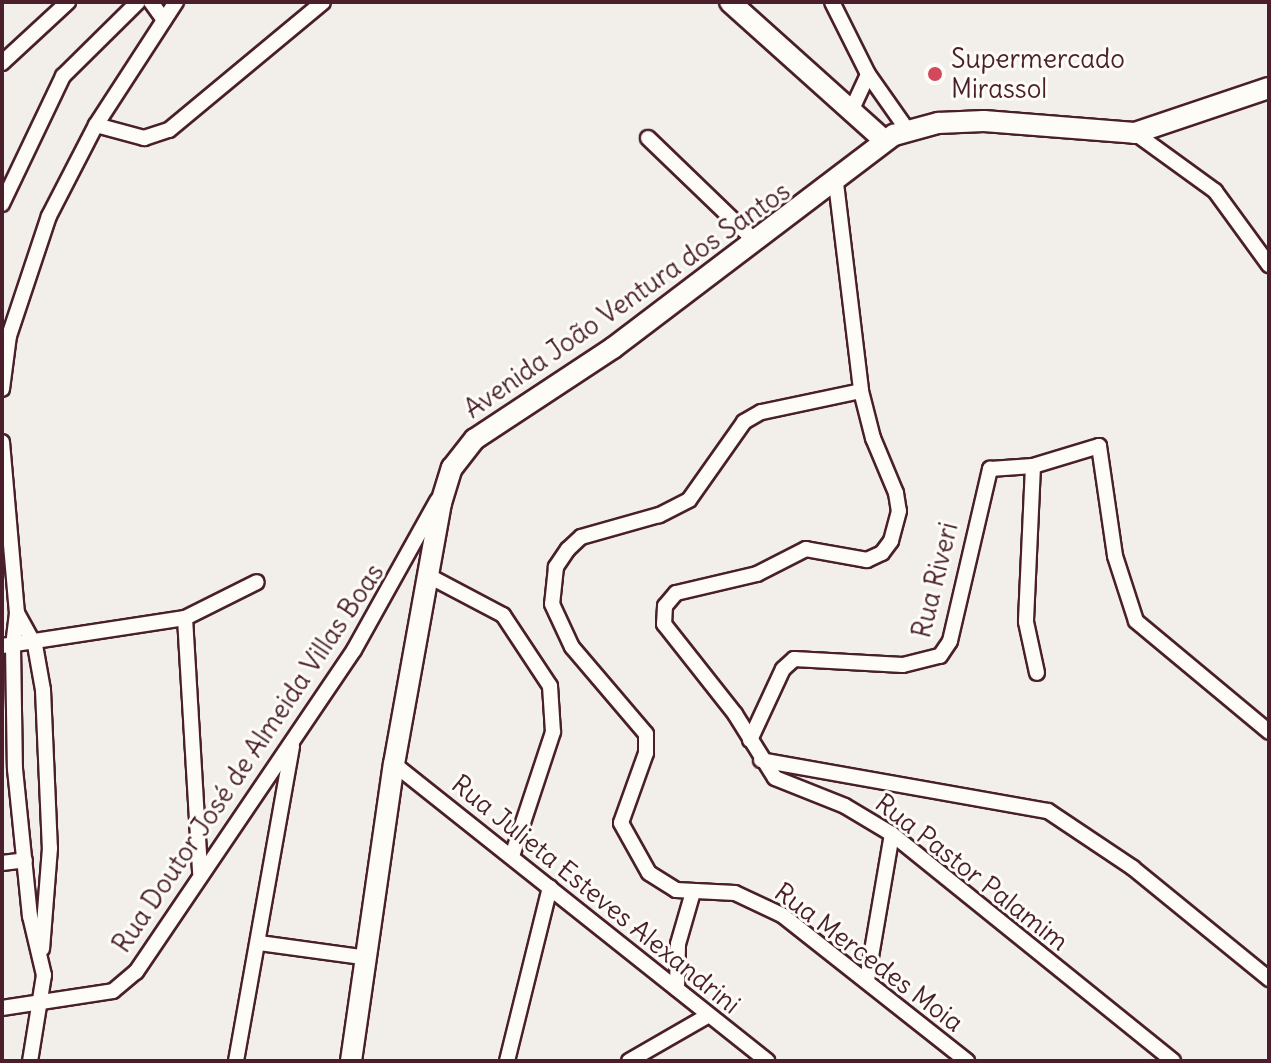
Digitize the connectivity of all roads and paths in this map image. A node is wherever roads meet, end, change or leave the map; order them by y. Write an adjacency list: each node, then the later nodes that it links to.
1 (68, 2): 9 (street)
2 (138, 2): 19 (street)
3 (151, 2): 8 (street)
4 (176, 2): 8 (street)
5 (323, 2): 13 (street)
6 (730, 2): 12 (main road)
7 (832, 2): 10 (street)
8 (164, 20): 13 (street)
9 (2, 63)
10 (868, 74): 12 (street); 14 (street)
11 (1269, 88): 15 (main road, Avenida João Ventura dos Santos)
12 (852, 109): 17 (main road)
13 (96, 125): 22 (street)
14 (908, 131): 15 (main road, Avenida João Ventura dos Santos); 17 (main road, Avenida João Ventura dos Santos)
15 (1135, 133): 21 (street)
16 (648, 138): 20 (street)
17 (884, 140): 18 (main road, Avenida João Ventura dos Santos)
18 (836, 183): 20 (main road, Avenida João Ventura dos Santos); 23 (street, Rua Pastor Palamim)
19 (2, 204)
20 (755, 241): 26 (main road, Avenida João Ventura dos Santos)
21 (1269, 265)
22 (2, 389)
23 (861, 391): 35 (street, Rua Pastor Palamim); 45 (street, Rua Mercedes Moia)
24 (2, 442): 29 (street)
25 (1033, 466): 33 (street); 34 (street); 35 (street, Rua Riveri)
26 (446, 482): 27 (main road, Avenida João Ventura dos Santos); 36 (street, Rua Doutor José de Almeida Villas Boas)
27 (427, 575): 38 (main road, Avenida João Ventura dos Santos); 40 (street)
28 (257, 582): 30 (street)
29 (17, 613): 31 (street); 32 (street)
30 (185, 618): 31 (street); 43 (street)
31 (35, 645): 32 (street); 48 (street)
32 (7, 646): 41 (street)
33 (1037, 673)
34 (1269, 732)
35 (750, 740): 37 (street, Rua Pastor Palamim)
36 (292, 742): 43 (street, Rua Doutor José de Almeida Villas Boas); 46 (street)
37 (761, 760): 39 (street, Rua Pastor Palamim); 49 (street)
38 (394, 764): 40 (street, Rua Julieta Esteves Alexandrini); 47 (main road, Avenida João Ventura dos Santos)
39 (892, 834): 50 (street); 62 (street, Rua Pastor Palamim)
40 (512, 856): 44 (street, Rua Julieta Esteves Alexandrini)
41 (25, 860): 42 (street); 48 (street)
42 (2, 863)
43 (200, 873): 52 (street, Rua Doutor José de Almeida Villas Boas)
44 (550, 887): 51 (street, Rua Julieta Esteves Alexandrini); 58 (street)
45 (693, 892): 50 (street, Rua Mercedes Moia); 51 (street)
46 (259, 943): 47 (street); 56 (street)
47 (368, 958): 57 (main road, Avenida João Ventura dos Santos)
48 (40, 961): 52 (street)
49 (1269, 979)
50 (867, 980): 61 (street, Rua Mercedes Moia)
51 (677, 989): 54 (street, Rua Julieta Esteves Alexandrini)
52 (43, 1002): 53 (street, Rua Doutor José de Almeida Villas Boas); 55 (street)
53 (2, 1008)
54 (709, 1015): 59 (street); 60 (street, Rua Julieta Esteves Alexandrini)
55 (30, 1061)
56 (236, 1061)
57 (351, 1061)
58 (507, 1061)
59 (629, 1061)
60 (767, 1061)
61 (967, 1061)
62 (1173, 1061)

